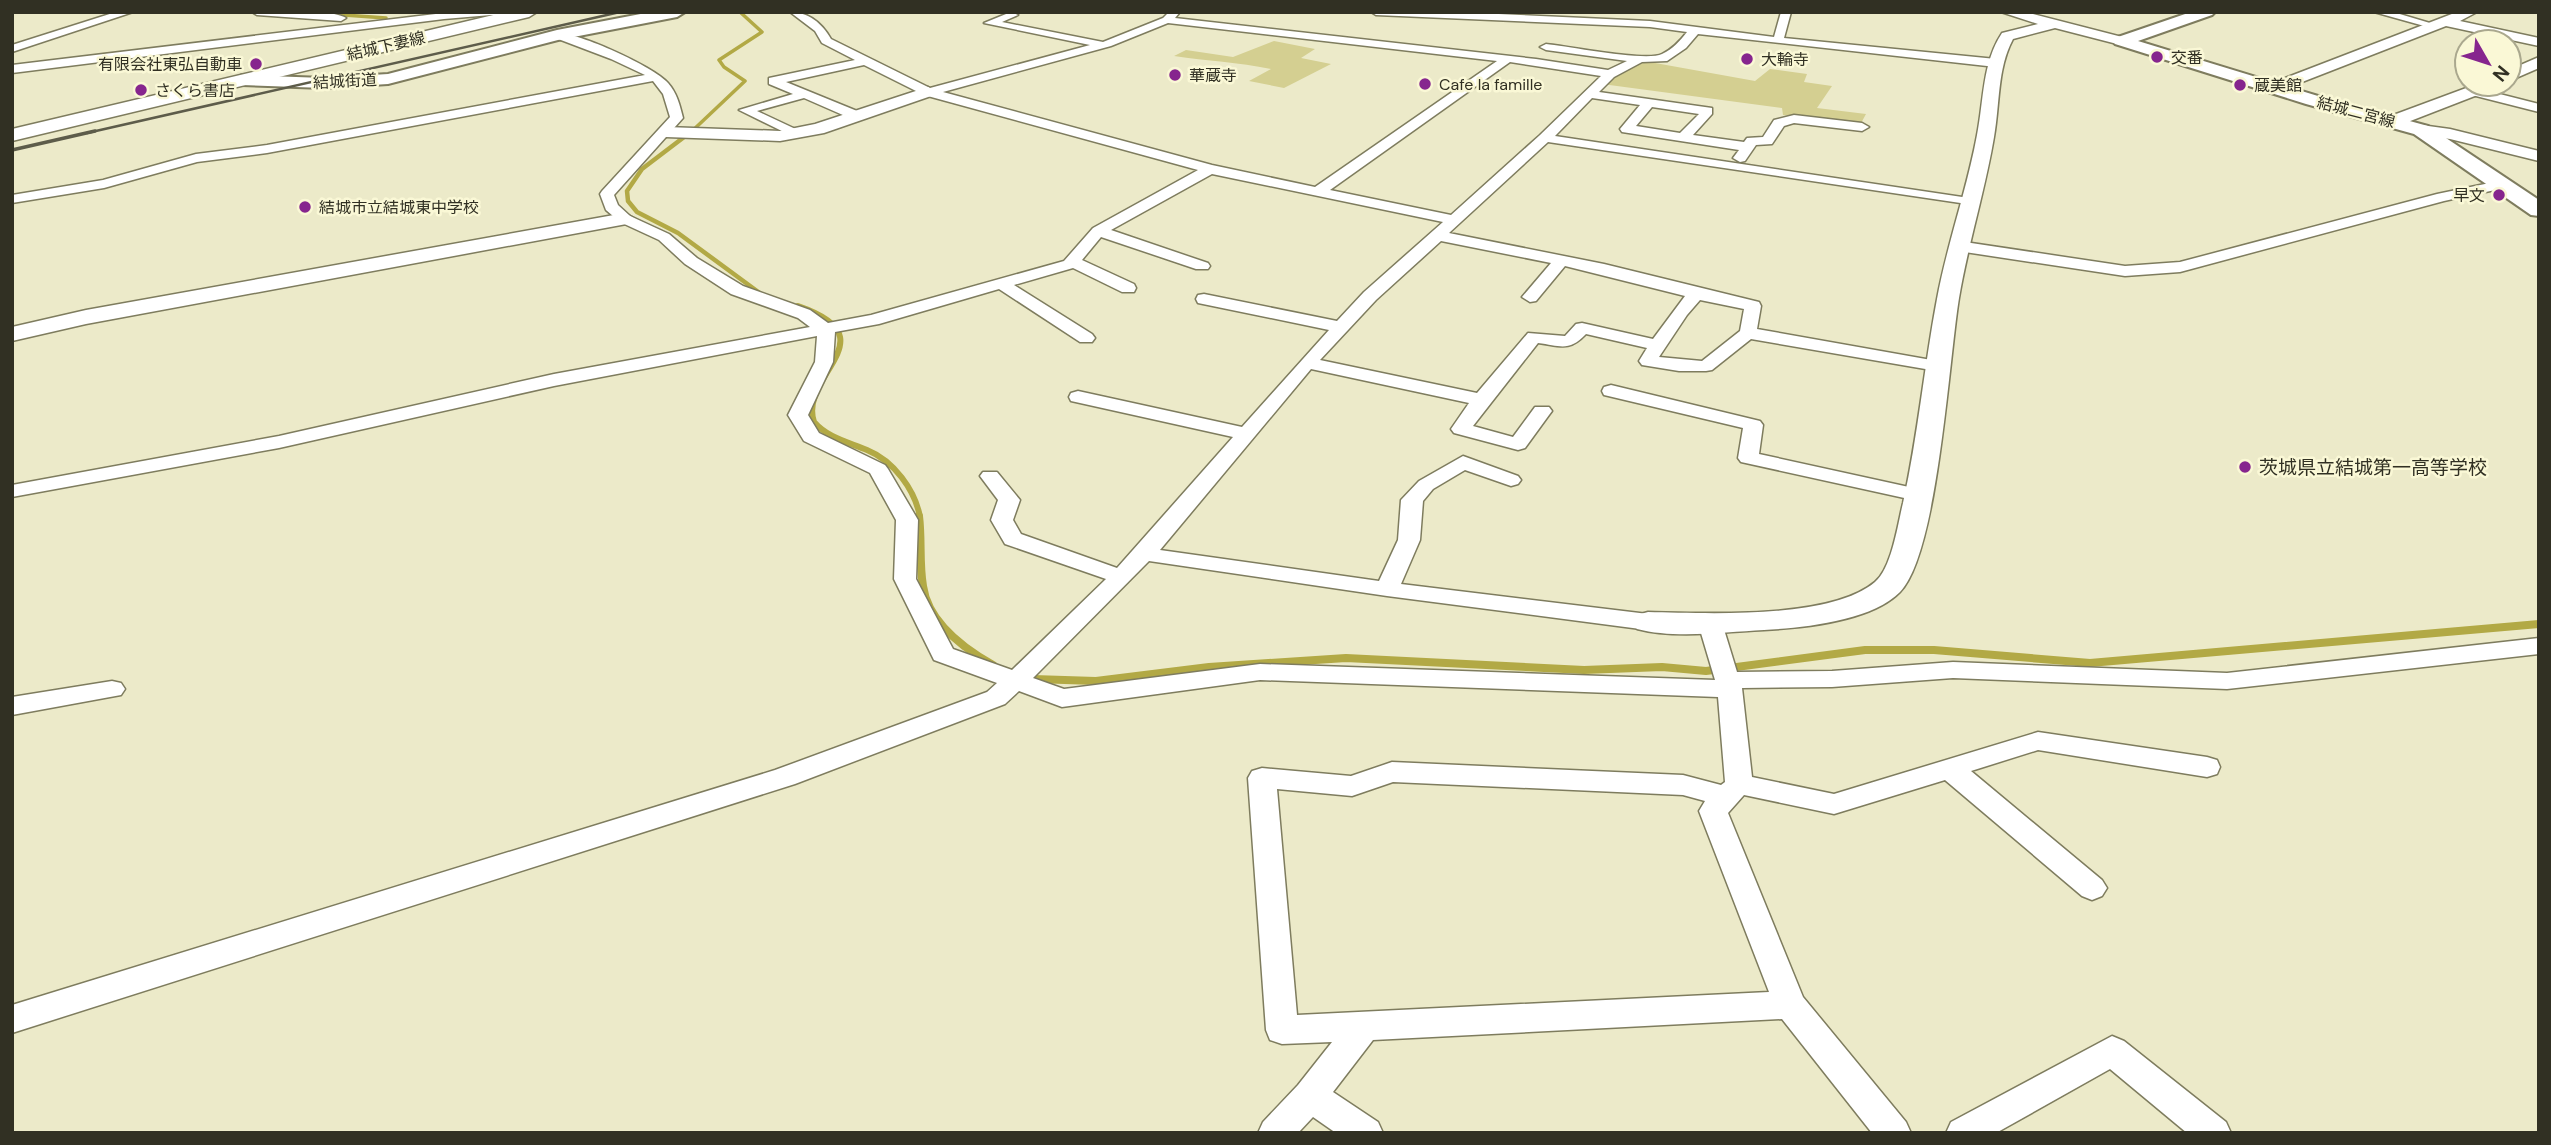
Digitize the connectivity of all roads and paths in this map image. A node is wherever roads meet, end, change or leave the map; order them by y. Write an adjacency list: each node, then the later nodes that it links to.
1 (128, 12): 26 (street)
2 (257, 12): 16 (street)
3 (491, 12): 12 (street); 16 (street)
4 (677, 12): 21 (main road, 結城街道)
5 (795, 12): 29 (street)
6 (1376, 12): 13 (street)
7 (1786, 12): 22 (street)
8 (2008, 12): 17 (street)
9 (2207, 12): 23 (main road)
10 (2379, 12): 18 (street)
11 (2470, 12): 18 (street)
12 (525, 13): 37 (main road, 結城下妻線)
13 (1457, 14): 20 (street)
14 (1013, 15): 25 (street)
15 (1171, 16): 25 (street); 27 (street)
16 (389, 23): 33 (street)
17 (2056, 24): 23 (street); 32 (street)
18 (2441, 24): 24 (street); 38 (street)
19 (1696, 25): 20 (street); 22 (street); 28 (street)
20 (1555, 34): 28 (street); 30 (street)
21 (557, 35): 36 (street); 37 (main road, 結城街道)
22 (1778, 41): 32 (street)
23 (2121, 41): 38 (main road, 結城二宮線)
24 (2539, 42)
25 (1104, 45): 39 (street)
26 (12, 49)
27 (1507, 59): 30 (street); 60 (street)
28 (1640, 59): 35 (street)
29 (865, 61): 39 (street); 40 (street)
30 (1536, 62): 35 (street)
31 (2539, 62): 34 (street)
32 (1996, 63): 62 (street)
33 (12, 69)
34 (2523, 69)
35 (1610, 74): 41 (street)
36 (656, 77): 50 (street); 61 (street)
37 (242, 80): 52 (main road, 結城街道)
38 (2273, 88): 47 (main road, 結城二宮線)
39 (928, 93): 46 (street); 58 (street)
40 (806, 94): 46 (street); 51 (street)
41 (1587, 94): 44 (street); 53 (street)
42 (2459, 98): 47 (street)
43 (2500, 98): 45 (street)
44 (1649, 103): 54 (street); 54 (street)
45 (2539, 108)
46 (857, 116): 51 (street)
47 (2394, 121): 49 (main road, 結城二宮線)
48 (1861, 127): 55 (street)
49 (2421, 130): 56 (street); 59 (main road, 結城二宮線)
50 (666, 132): 51 (street); 64 (street)
51 (797, 133)
52 (12, 135)
53 (1545, 138): 57 (street); 65 (street)
54 (1684, 138): 55 (street)
55 (1748, 147): 57 (street)
56 (2539, 156)
57 (1735, 166): 62 (street)
58 (1210, 169): 60 (street); 66 (street)
59 (2504, 184): 63 (main road, 結城二宮線); 68 (street)
60 (1316, 193): 65 (street)
61 (12, 199)
62 (1969, 202): 68 (street)
63 (2539, 210)
64 (625, 219): 78 (street); 80 (street)
65 (1453, 220): 67 (street)
66 (1098, 231): 70 (street); 71 (street)
67 (1436, 235): 69 (street); 77 (street)
68 (1958, 246): 84 (street)
69 (1561, 261): 74 (street); 75 (street)
70 (1072, 262): 72 (street); 73 (street)
71 (1202, 266)
72 (1000, 283): 78 (street); 81 (street)
73 (1128, 288)
74 (1696, 294): 79 (street); 82 (street)
75 (1530, 297)
76 (1205, 299): 77 (street)
77 (1341, 327): 83 (street)
78 (826, 330): 92 (street); 100 (street)
79 (1748, 333): 82 (street); 84 (street)
80 (12, 334)
81 (1086, 338)
82 (1658, 345): 87 (street)
83 (1307, 363): 87 (street); 89 (street)
84 (1937, 366): 93 (street)
85 (1611, 391): 93 (street)
86 (1078, 397): 89 (street)
87 (1481, 400): 88 (street)
88 (1542, 411)
89 (1246, 434): 94 (street)
90 (990, 476): 95 (street)
91 (1511, 480): 96 (street)
92 (12, 491)
93 (1918, 495): 98 (street)
94 (1144, 554): 95 (street); 96 (street)
95 (1119, 576): 100 (street)
96 (1387, 589): 97 (street)
97 (1648, 622): 98 (street)
98 (1710, 623): 101 (street)
99 (2539, 646): 101 (street)
100 (1017, 681): 101 (street); 109 (street)
101 (1729, 684): 106 (street)
102 (112, 689): 103 (street)
103 (13, 708)
104 (2207, 767): 105 (street)
105 (1949, 768): 106 (street); 107 (street)
106 (1732, 791): 108 (street); 110 (street)
107 (2092, 888)
108 (1790, 1005): 110 (street); 114 (street)
109 (12, 1019)
110 (1364, 1026): 111 (street)
111 (1310, 1096): 112 (street); 113 (street)
112 (1275, 1133)
113 (1366, 1133)
114 (1894, 1133)
115 (1964, 1133): 116 (street)
116 (2214, 1133)

